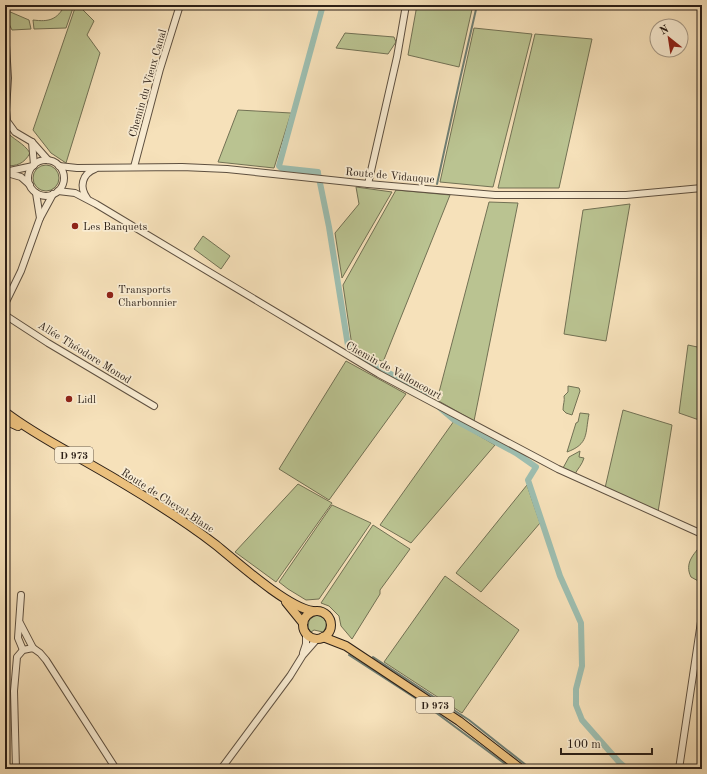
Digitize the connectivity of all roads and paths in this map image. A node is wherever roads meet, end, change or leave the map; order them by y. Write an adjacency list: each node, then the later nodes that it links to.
1 (180, 5): 8 (street, Chemin du Vieux Canal)
2 (406, 5): 13 (street)
3 (5, 29): 4 (street)
4 (32, 142): 5 (street); 6 (street)
5 (48, 160): 6 (street); 7 (street)
6 (33, 165): 11 (street); 14 (street)
7 (59, 166): 9 (street, Route de Vidauque); 12 (street)
8 (134, 167): 10 (street, Route de Vidauque); 13 (street, Route de Vidauque)
9 (77, 168): 10 (street, Route de Vidauque); 12 (street)
10 (99, 168): 19 (street)
11 (5, 172): 14 (street)
12 (64, 179): 17 (street); 18 (street, Chemin de Valloncourt)
13 (368, 184): 15 (street, Route de Vidauque)
14 (30, 185): 16 (street)
15 (702, 188)
16 (36, 193): 17 (street); 20 (street)
17 (56, 193): 18 (street, Chemin de Valloncourt); 20 (street)
18 (75, 193): 19 (street, Chemin de Valloncourt)
19 (88, 200): 27 (street, Chemin de Valloncourt)
20 (40, 218): 21 (street)
21 (5, 304)
22 (5, 315): 23 (street, Allée Théodore Monod)
23 (154, 406)
24 (5, 412): 26 (main road, D 973)
25 (5, 420): 26 (main road, D 973)
26 (34, 432): 29 (main road, Route de Cheval-Blanc / D 973)
27 (702, 534)
28 (21, 595): 32 (street)
29 (283, 598): 30 (main road, Route de Cheval-Blanc / D 973); 33 (main road, Route de Cheval-Blanc / D 973)
30 (313, 611): 33 (main road); 34 (main road)
31 (702, 615): 45 (street)
32 (20, 622): 38 (street); 39 (street)
33 (303, 623): 35 (main road)
34 (331, 627): 36 (main road); 37 (main road, D 973)
35 (306, 633): 36 (main road); 40 (street)
36 (320, 638): 37 (main road, D 973); 40 (street)
37 (346, 646): 44 (main road, D 973)
38 (33, 648): 39 (street); 42 (street)
39 (23, 650): 41 (street)
40 (303, 655): 43 (street)
41 (16, 769)
42 (116, 769)
43 (221, 769)
44 (521, 769)
45 (679, 769)

